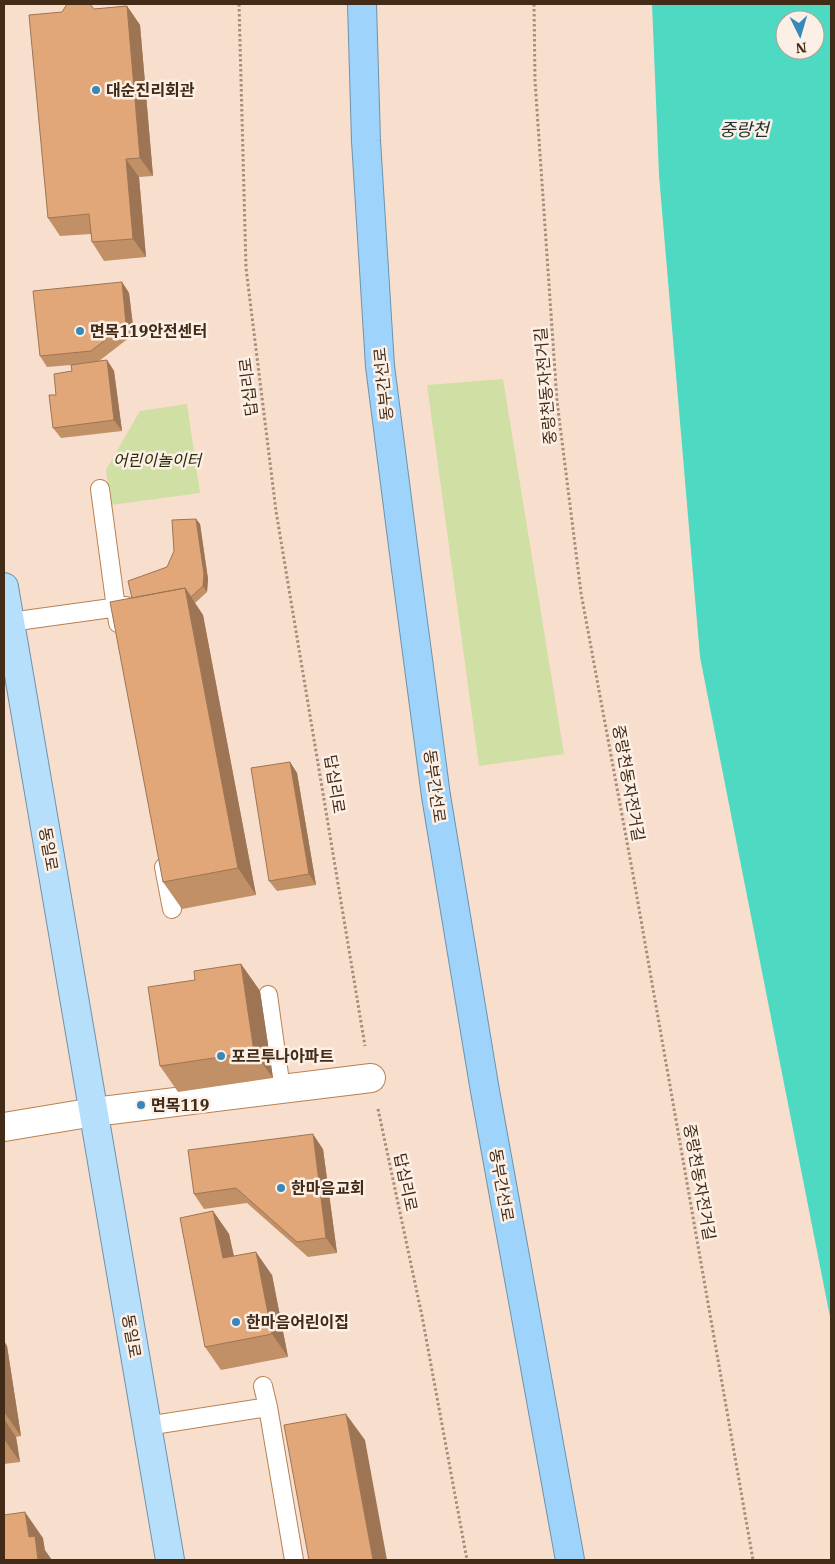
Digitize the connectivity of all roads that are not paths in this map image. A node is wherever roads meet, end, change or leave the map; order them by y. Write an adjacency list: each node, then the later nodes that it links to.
1 (362, 4): 20 (highway, 동부간선로)
2 (100, 489): 5 (lane)
3 (4, 587): 6 (main road, 동일로)
4 (141, 604): 5 (lane)
5 (115, 607): 6 (lane); 7 (lane)
6 (10, 622): 13 (main road, 동일로)
7 (121, 637)
8 (161, 851): 9 (lane)
9 (172, 909)
10 (268, 995): 12 (lane)
11 (371, 1078): 12 (street)
12 (281, 1090): 13 (street)
13 (94, 1112): 14 (street); 17 (main road, 동일로)
14 (4, 1127)
15 (264, 1386): 16 (lane)
16 (268, 1407): 17 (lane); 19 (lane)
17 (147, 1426): 18 (main road, 동일로)
18 (170, 1560)
19 (294, 1560)
20 (570, 1560)

